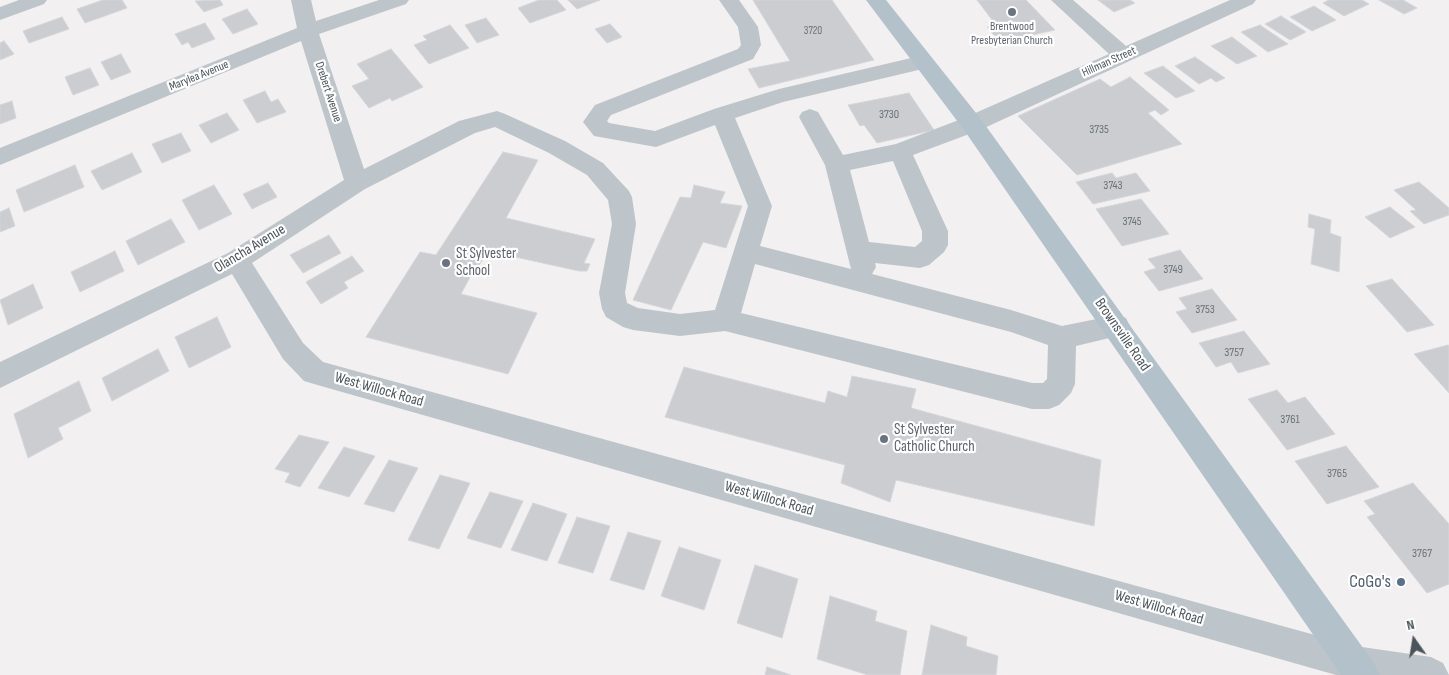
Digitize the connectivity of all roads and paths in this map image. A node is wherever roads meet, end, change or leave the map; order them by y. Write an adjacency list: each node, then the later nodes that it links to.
1 (37, 0): 8 (street)
2 (301, 0): 9 (street, Drebert Avenue)
3 (399, 0): 9 (street, Marylea Avenue)
4 (729, 0): 12 (street)
5 (876, 0): 11 (main road, Brownsville Road)
6 (1061, 0): 10 (street)
7 (1246, 0): 10 (street, Hillman Street)
8 (0, 14)
9 (308, 31): 16 (street, Marylea Avenue); 18 (street, Drebert Avenue)
10 (1123, 55): 14 (street, Hillman Street)
11 (924, 62): 12 (street); 14 (main road, Brownsville Road)
12 (722, 114): 20 (street)
13 (810, 117): 17 (street)
14 (972, 124): 15 (street, Hillman Street); 24 (main road, Brownsville Road)
15 (900, 151): 17 (street, Hillman Street); 19 (street)
16 (0, 157)
17 (837, 165): 19 (street)
18 (357, 183): 21 (street, Olancha Avenue); 23 (street, Olancha Avenue)
19 (859, 251): 22 (street)
20 (746, 252): 22 (street); 23 (street)
21 (236, 260): 26 (street, Olancha Avenue); 27 (street, West Willock Road)
22 (867, 284): 25 (street)
23 (725, 320): 25 (street)
24 (1116, 326): 25 (street); 27 (main road, Brownsville Road)
25 (1062, 338)
26 (0, 376)
27 (1359, 669): 28 (street, West Willock Road)
28 (1431, 675)

